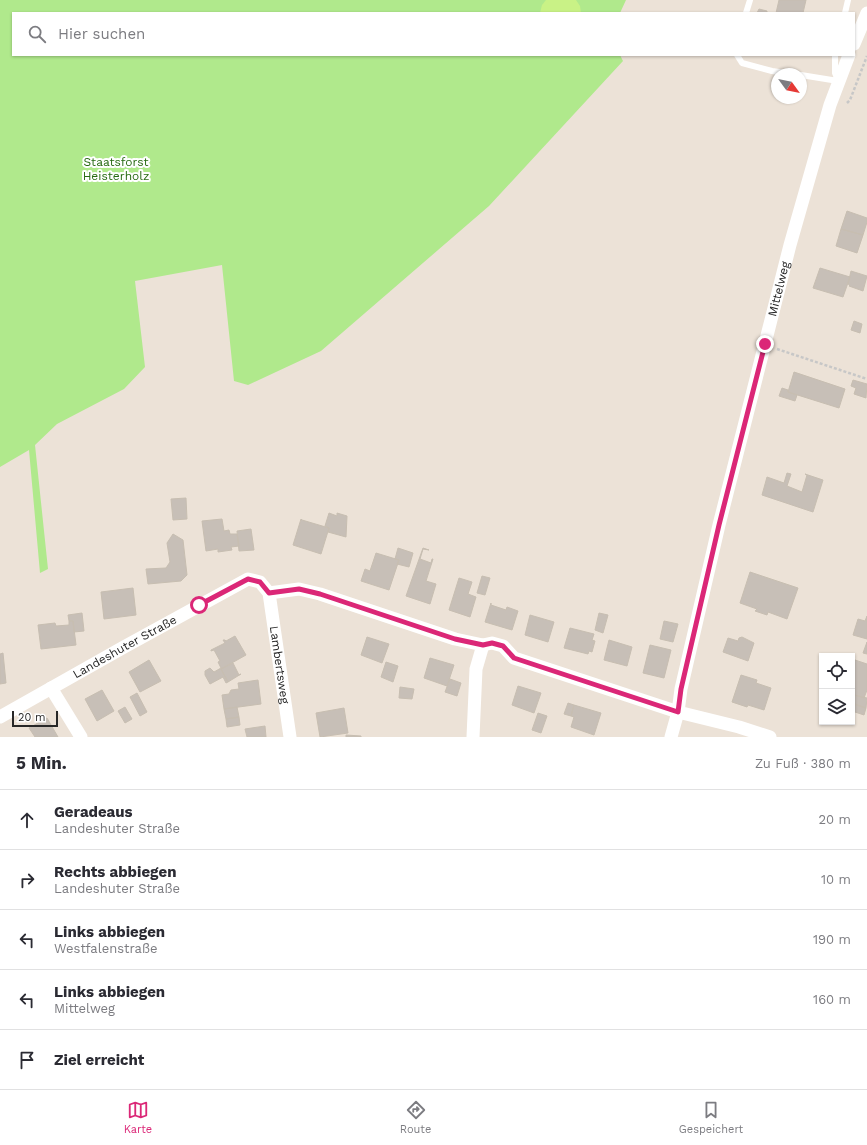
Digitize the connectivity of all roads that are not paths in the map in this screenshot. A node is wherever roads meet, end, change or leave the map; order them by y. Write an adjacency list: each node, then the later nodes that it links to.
1 (750, 0): 3 (lane)
2 (848, 0): 4 (lane)
3 (746, 12)
4 (845, 12)
5 (867, 13): 6 (street)
6 (855, 42)
7 (738, 56): 10 (lane)
8 (835, 56): 12 (lane)
9 (849, 56): 12 (street, Mittelweg)
10 (771, 71)
11 (807, 76): 12 (lane)
12 (838, 81): 16 (street, Mittelweg)
13 (269, 593): 14 (street); 15 (street, Landeshuter Straße); 19 (street, Lambertsweg)
14 (483, 645): 16 (street); 20 (street)
15 (51, 688): 17 (street, Landeshuter Straße); 18 (street)
16 (678, 712): 21 (street, Mittelweg); 22 (street)
17 (0, 717)
18 (81, 737)
19 (290, 737)
20 (473, 737)
21 (671, 737)
22 (770, 737)

